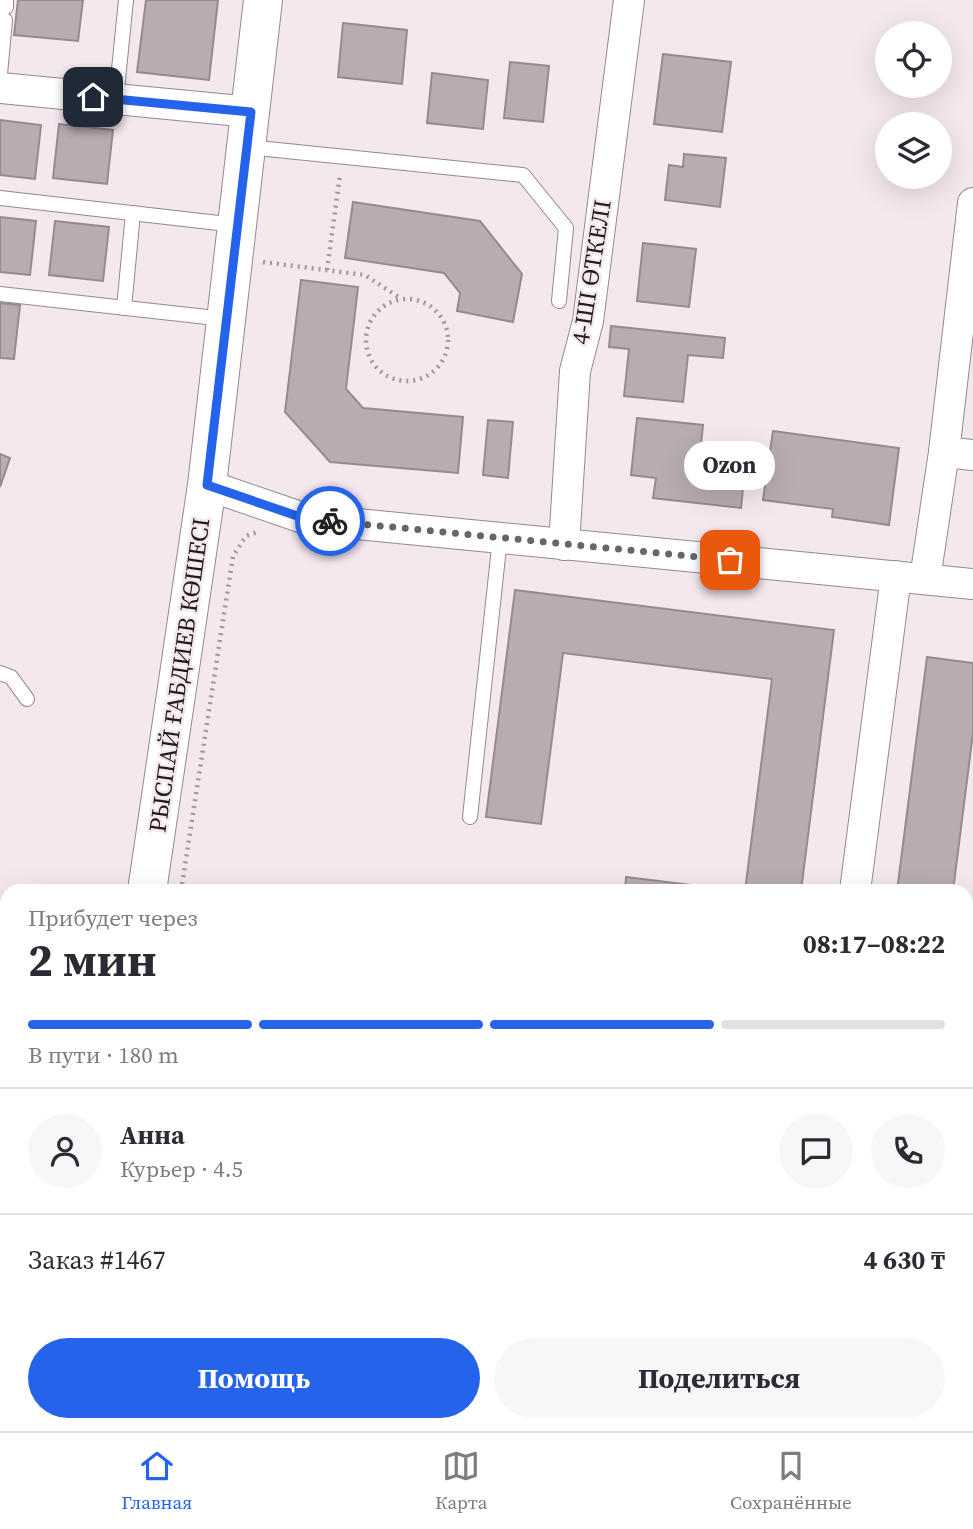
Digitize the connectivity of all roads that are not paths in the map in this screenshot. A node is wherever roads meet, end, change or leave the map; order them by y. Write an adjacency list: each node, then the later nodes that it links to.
1 (6, 0): 5 (lane)
2 (126, 0): 9 (lane)
3 (263, 0): 10 (street, РЫСПАЙ ҒАБДИЕВ КӨШЕСІ)
4 (629, 0): 23 (street, 4-ШІ ӨТКЕЛІ)
5 (0, 6)
6 (0, 19): 7 (lane)
7 (0, 74)
8 (0, 88): 9 (street)
9 (116, 99): 10 (street)
10 (249, 129): 14 (street, РЫСПАЙ ҒАБДИЕВ КӨШЕСІ); 16 (lane)
11 (0, 198): 13 (lane)
12 (973, 203): 19 (street)
13 (133, 213): 14 (lane); 17 (lane)
14 (236, 242): 18 (street, РЫСПАЙ ҒАБДИЕВ КӨШЕСІ)
15 (0, 294): 17 (lane)
16 (559, 301)
17 (124, 308): 18 (lane)
18 (227, 320): 21 (street, РЫСПАЙ ҒАБДИЕВ КӨШЕСІ)
19 (944, 452): 20 (street); 25 (street)
20 (973, 455)
21 (207, 485): 22 (street); 30 (street, РЫСПАЙ ҒАБДИЕВ КӨШЕСІ)
22 (499, 538): 23 (street); 29 (lane)
23 (564, 545): 24 (street)
24 (896, 576): 25 (street); 31 (street)
25 (925, 579): 26 (street)
26 (973, 584)
27 (0, 673): 28 (lane)
28 (27, 699)
29 (470, 817)
30 (149, 884)
31 (856, 884)

